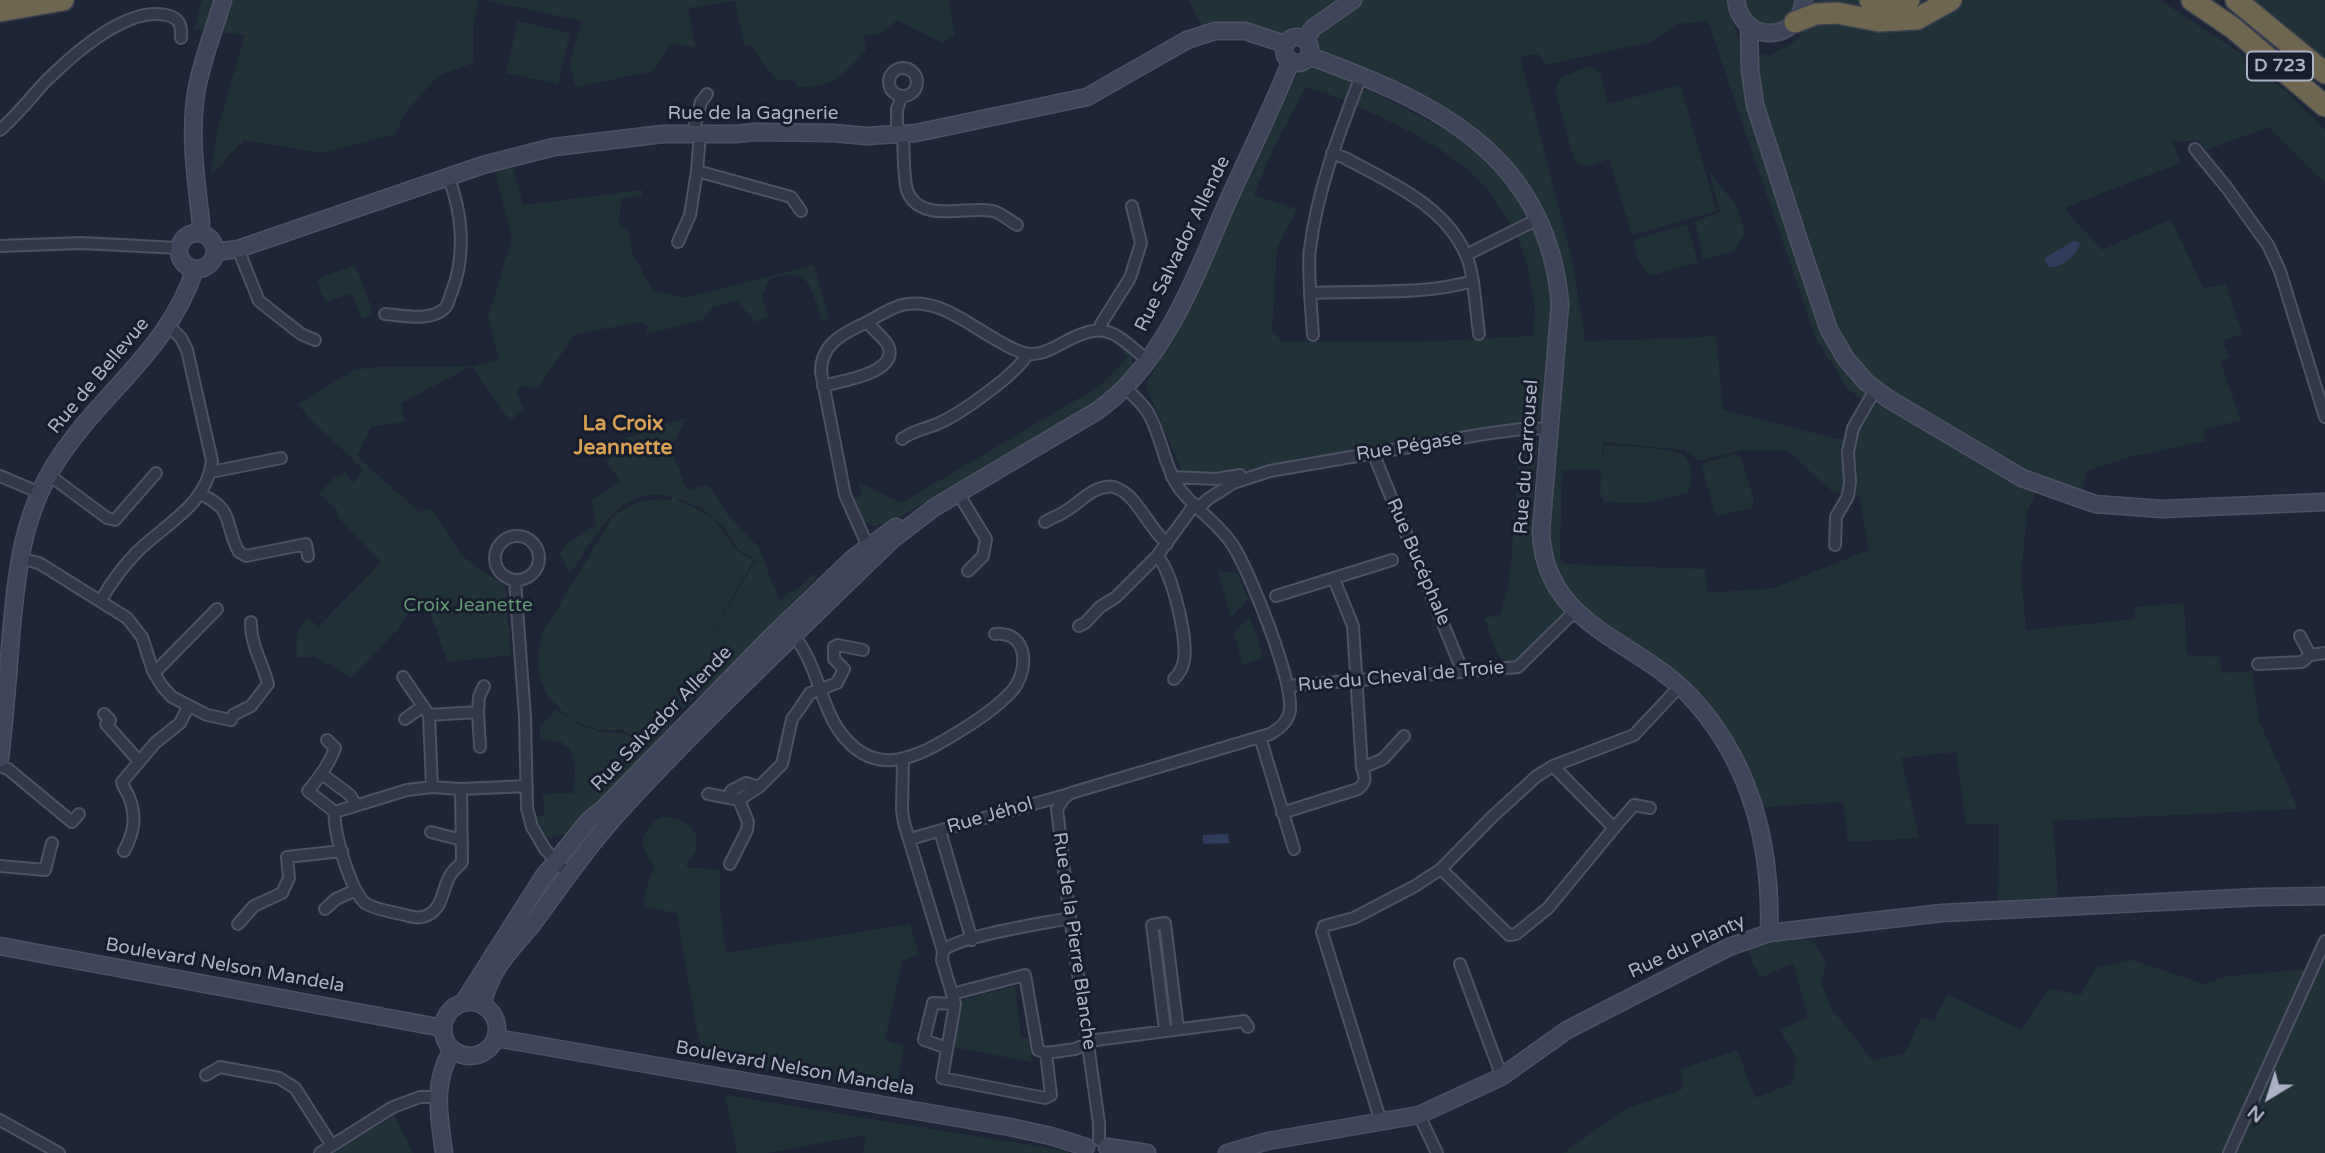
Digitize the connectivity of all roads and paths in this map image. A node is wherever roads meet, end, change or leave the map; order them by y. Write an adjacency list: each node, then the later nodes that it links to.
1 (63, 0): 14 (highway)
2 (223, 0): 40 (street)
3 (1353, 0): 19 (street)
4 (1737, 0): 15 (street)
5 (1804, 0): 16 (street)
6 (1822, 0): 7 (highway)
7 (1844, 0)
8 (1870, 0): 9 (highway)
9 (1909, 0)
10 (1951, 0): 16 (highway)
11 (2176, 0): 17 (highway)
12 (2192, 0): 17 (highway, D 723)
13 (2236, 0): 24 (highway, D 723)
14 (0, 11)
15 (1749, 26): 16 (street); 23 (street)
16 (1788, 27): 23 (street)
17 (2233, 28): 28 (highway, D 723)
18 (181, 38): 29 (street)
19 (1305, 39): 20 (street); 21 (street)
20 (1285, 44): 22 (street); 31 (street, Rue de la Gagnerie)
21 (1309, 56): 22 (street); 25 (street, Rue du Carrousel)
22 (1291, 61): 58 (street, Rue Salvador Allende)
23 (1750, 69): 61 (street)
24 (2325, 73)
25 (1361, 76): 33 (street); 38 (street, Rue du Carrousel)
26 (707, 93): 30 (street)
27 (902, 96): 31 (street)
28 (2325, 106)
29 (0, 130)
30 (696, 133): 31 (street, Rue de la Gagnerie); 34 (street); 35 (street, Rue de la Gagnerie)
31 (900, 135): 39 (street)
32 (2195, 149): 62 (street)
33 (1332, 153): 46 (street); 49 (street)
34 (697, 171): 37 (street); 41 (street)
35 (448, 176): 44 (street, Rue de la Gagnerie); 50 (street)
36 (1132, 206): 53 (street)
37 (801, 211)
38 (1540, 218): 46 (street); 63 (street, Rue du Carrousel)
39 (1017, 225)
40 (200, 233): 43 (street); 45 (street)
41 (678, 242)
42 (0, 246): 43 (street)
43 (179, 248): 47 (street)
44 (238, 248): 45 (street, Rue de la Gagnerie); 56 (street)
45 (215, 252): 47 (street)
46 (1466, 255): 48 (street)
47 (195, 269): 52 (street, Rue de Bellevue)
48 (1473, 281): 49 (street); 54 (street)
49 (1310, 293): 55 (street)
50 (385, 314)
51 (868, 322): 57 (street); 59 (street); 59 (street)
52 (169, 326): 68 (street); 70 (street, Rue de Bellevue)
53 (1100, 330): 57 (street); 58 (street)
54 (1479, 334)
55 (1313, 335)
56 (315, 340)
57 (1027, 354): 64 (street)
58 (1147, 360): 60 (street, Rue Salvador Allende)
59 (823, 386): 81 (street)
60 (1125, 387): 72 (street); 75 (street, Rue Salvador Allende)
61 (1875, 390): 76 (street); 80 (street)
62 (2325, 417)
63 (1548, 429): 65 (street, Rue Pégase); 92 (street, Rue du Carrousel)
64 (902, 439)
65 (1373, 453): 67 (street, Rue Pégase); 102 (street, Rue Bucéphale)
66 (281, 458): 68 (street)
67 (1270, 471): 72 (street, Rue Pégase); 77 (street, Rue Pégase)
68 (211, 472): 74 (street)
69 (156, 473): 70 (street)
70 (49, 475): 73 (street, Rue de Bellevue)
71 (0, 476): 73 (street)
72 (1172, 477): 77 (street)
73 (40, 493): 84 (street, Rue de Bellevue)
74 (200, 494): 82 (street); 90 (street)
75 (958, 494): 81 (street, Rue Salvador Allende); 86 (street)
76 (2325, 502)
77 (1197, 506): 79 (street, Rue Pégase); 108 (street)
78 (1045, 522): 79 (street)
79 (1167, 544): 83 (street, Rue Pégase)
80 (1835, 545)
81 (870, 552): 95 (street, Rue Salvador Allende)
82 (308, 556)
83 (1157, 556): 94 (street, Rue Pégase); 105 (street)
84 (18, 558): 90 (street); 120 (street, Rue de Bellevue)
85 (1392, 560): 87 (street)
86 (968, 571)
87 (1334, 579): 89 (street); 106 (street)
88 (515, 581): 88 (street); 127 (street)
89 (1276, 596)
90 (101, 600): 103 (street)
91 (217, 608): 103 (street)
92 (1575, 611): 102 (street, Rue du Cheval de Troie); 109 (street, Rue du Carrousel)
93 (251, 622): 111 (street)
94 (1079, 626)
95 (789, 630): 110 (street); 147 (street, Rue Salvador Allende); 151 (street, Rue Salvador Allende)
96 (996, 634): 122 (street)
97 (2300, 636): 100 (street)
98 (863, 650): 110 (street)
99 (2325, 653): 100 (street)
100 (2310, 655): 101 (street)
101 (2258, 664)
102 (1462, 670): 106 (street, Rue du Cheval de Troie)
103 (153, 671): 111 (street)
104 (403, 677): 112 (street)
105 (1174, 679)
106 (1357, 679): 108 (street, Rue du Cheval de Troie); 125 (street)
107 (484, 686): 113 (street)
108 (1288, 686): 117 (street)
109 (1680, 686): 124 (street); 158 (street, Rue du Carrousel)
110 (822, 689): 122 (street); 132 (street)
111 (188, 707): 121 (street)
112 (426, 710): 113 (street); 115 (street); 128 (street)
113 (478, 712): 119 (street)
114 (104, 713): 121 (street)
115 (405, 719)
116 (1404, 736): 125 (street)
117 (1260, 737): 130 (street); 136 (street)
118 (327, 740): 126 (street)
119 (480, 747)
120 (0, 758)
121 (138, 760): 145 (street)
122 (903, 760): 141 (street)
123 (0, 765): 137 (street)
124 (1552, 766): 138 (street); 150 (street)
125 (1362, 768): 136 (street)
126 (322, 774): 133 (street); 135 (street)
127 (527, 786): 129 (street); 147 (street)
128 (432, 787): 129 (street); 133 (street)
129 (461, 789): 142 (street)
130 (1071, 793): 139 (street, Rue Jéhol); 155 (street, Rue de la Pierre Blanche)
131 (708, 794): 132 (street)
132 (734, 799): 148 (street)
133 (356, 805): 135 (street)
134 (1650, 808): 138 (street)
135 (334, 812): 146 (street)
136 (1282, 813): 144 (street)
137 (79, 814)
138 (1614, 828): 150 (street)
139 (940, 831): 141 (street, Rue Jéhol); 159 (street)
140 (431, 832): 142 (street)
141 (910, 839): 162 (street)
142 (462, 840): 152 (street)
143 (52, 843): 149 (street)
144 (1294, 849)
145 (124, 851)
146 (342, 851): 152 (street); 156 (street)
147 (556, 860): 151 (street); 165 (street, Rue Salvador Allende)
148 (730, 864)
149 (0, 866)
150 (1441, 869): 181 (street)
151 (568, 874): 166 (street, Rue Salvador Allende)
152 (356, 890): 154 (street)
153 (2325, 896): 158 (street, Rue du Planty)
154 (325, 909)
155 (1070, 918): 159 (street); 172 (street, Rue de la Pierre Blanche)
156 (241, 921)
157 (0, 932): 161 (street)
158 (1769, 933): 177 (street, Rue du Planty)
159 (972, 940): 162 (street)
160 (2325, 941): 190 (street)
161 (0, 946): 168 (street, Boulevard Nelson Mandela)
162 (943, 951): 164 (street)
163 (1460, 964): 177 (street)
164 (953, 999): 173 (street); 173 (street); 175 (street)
165 (463, 1003): 166 (street); 168 (street)
166 (482, 1005): 171 (street)
167 (1248, 1027): 169 (street)
168 (443, 1028): 174 (street)
169 (1178, 1029): 170 (street); 170 (street)
170 (1165, 1030): 172 (street)
171 (496, 1038): 174 (street); 183 (street, Boulevard Nelson Mandela)
172 (1088, 1044): 175 (street); 183 (street, Rue de la Pierre Blanche)
173 (947, 1048): 175 (street)
174 (452, 1050): 178 (street)
175 (1046, 1053)
176 (206, 1075): 182 (street)
177 (1502, 1077): 179 (street, Rue du Planty)
178 (438, 1097): 182 (street); 186 (street)
179 (1419, 1115): 181 (street, Rue du Planty); 189 (street)
180 (0, 1120): 184 (street)
181 (1381, 1122): 188 (street, Rue du Planty)
182 (331, 1144): 185 (street)
183 (1097, 1148): 187 (street, Boulevard Nelson Mandela)
184 (59, 1153)
185 (320, 1153)
186 (444, 1153)
187 (1147, 1153)
188 (1227, 1153)
189 (1437, 1153)
190 (2229, 1153)

